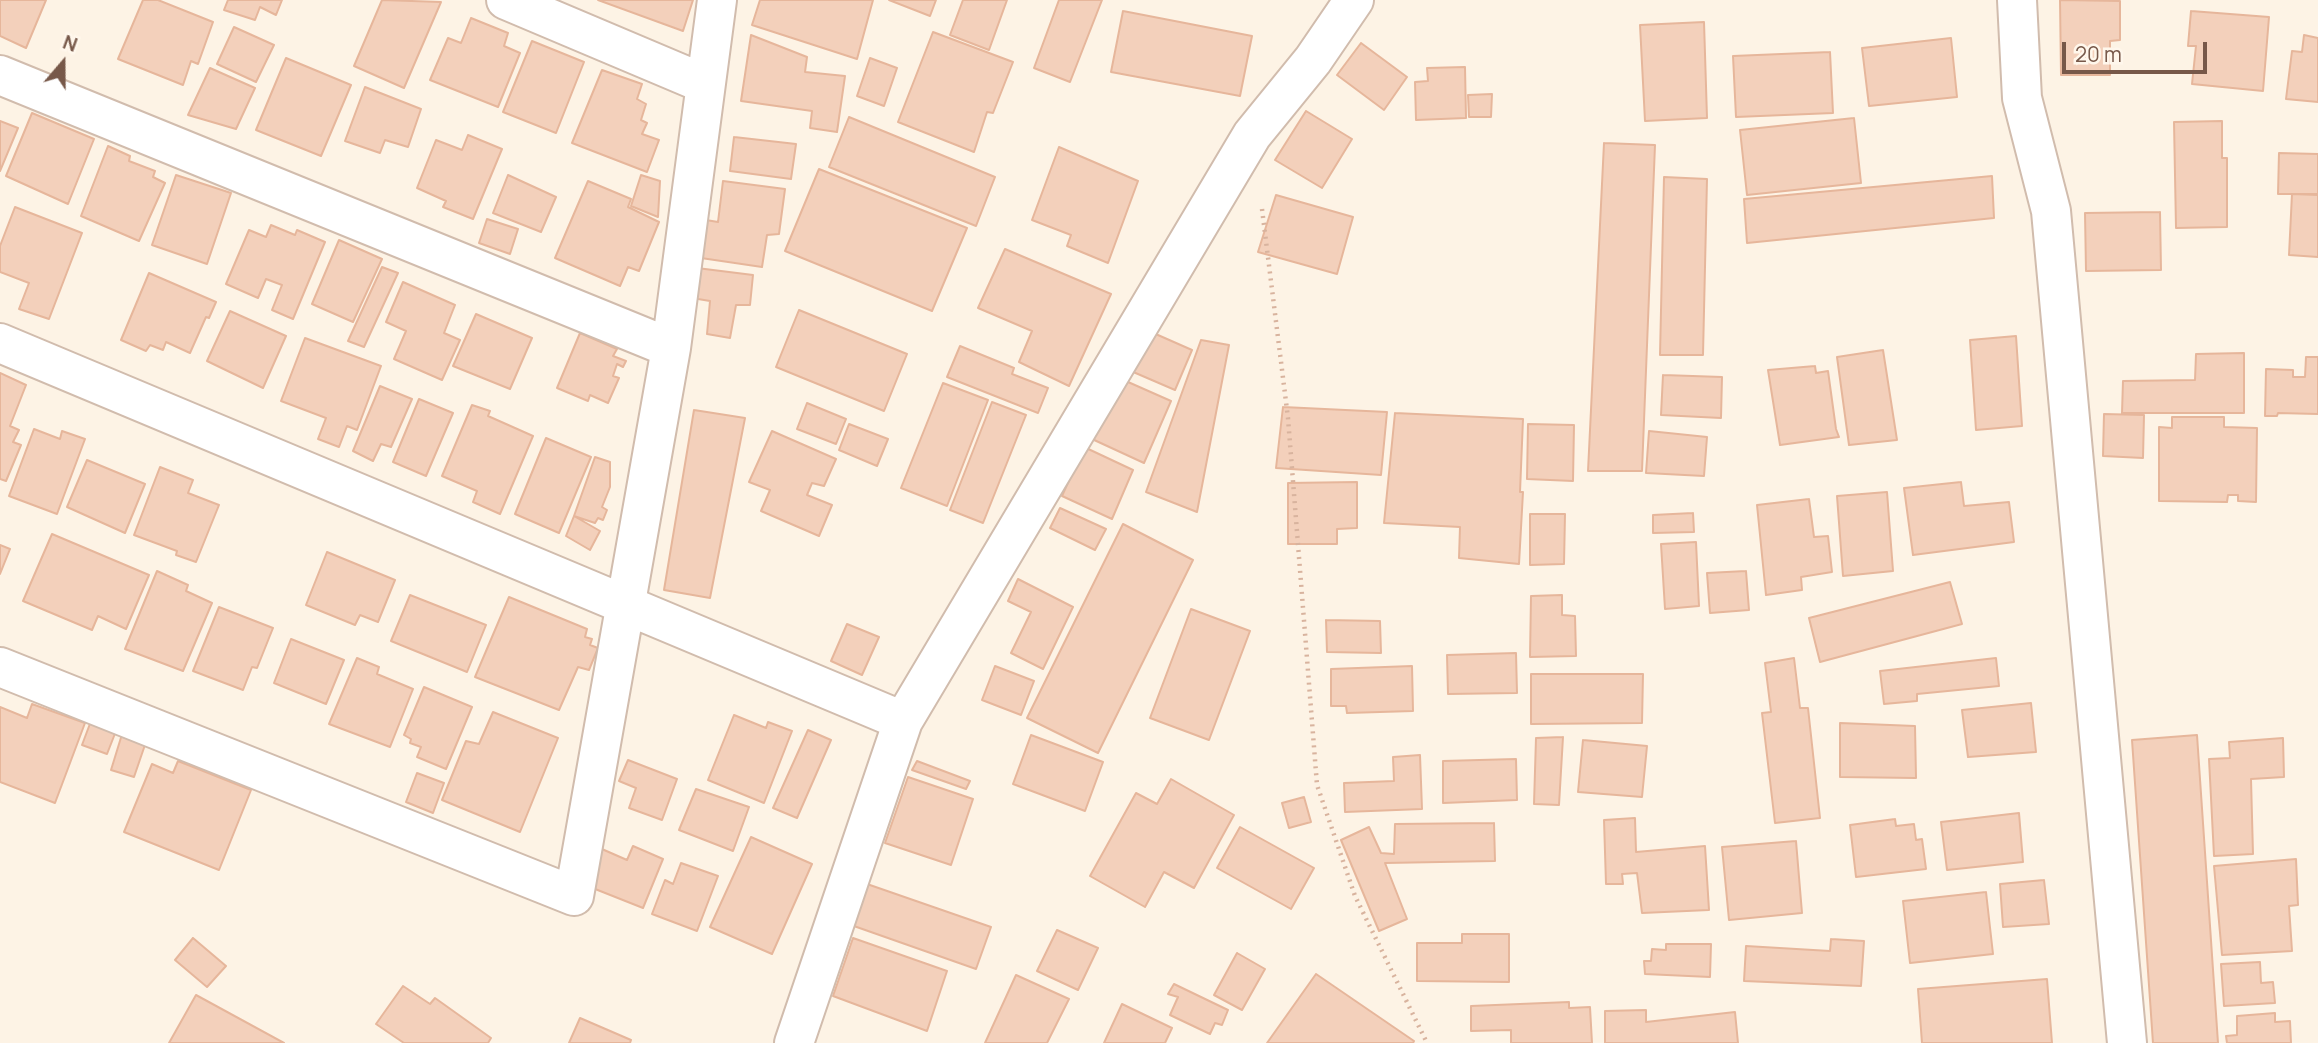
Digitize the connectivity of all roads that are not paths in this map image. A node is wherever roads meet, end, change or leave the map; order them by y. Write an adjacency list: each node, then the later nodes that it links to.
1 (506, 0): 6 (street)
2 (717, 0): 6 (street)
3 (1354, 0): 11 (street)
4 (2017, 0): 13 (street)
5 (0, 75): 8 (street)
6 (705, 84): 8 (street)
7 (0, 344): 9 (street)
8 (671, 348): 9 (street)
9 (626, 605): 10 (street); 11 (street)
10 (0, 667)
11 (903, 721): 12 (street)
12 (794, 1043)
13 (2127, 1043)

